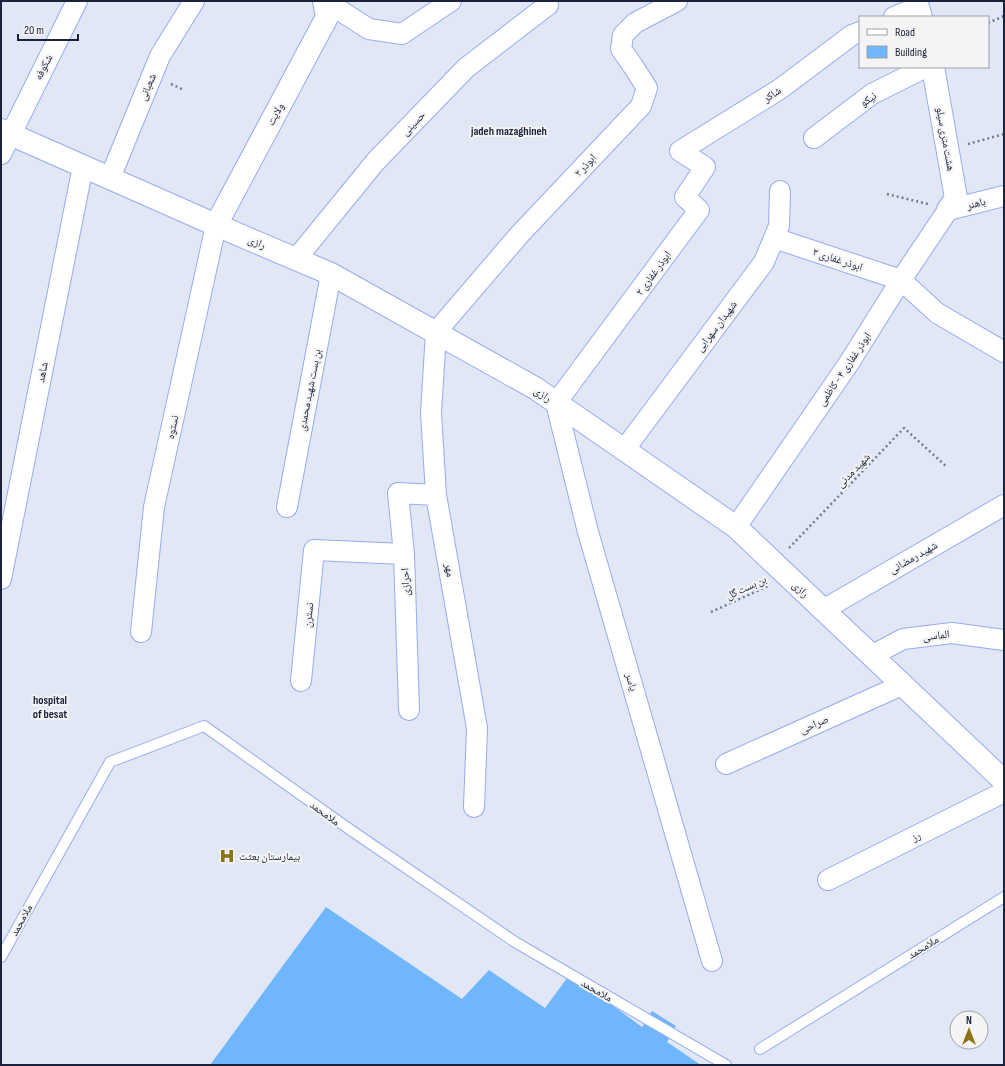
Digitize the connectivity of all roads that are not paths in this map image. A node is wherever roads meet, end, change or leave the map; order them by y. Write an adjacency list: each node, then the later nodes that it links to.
1 (77, 1): 12 (street, شکوفه)
2 (194, 1): 17 (street, شعبانی)
3 (324, 1): 4 (street); 21 (main road, ولایت)
4 (451, 1)
5 (677, 1): 26 (street, ابوذر ۲)
6 (548, 5): 23 (street, حسینی)
7 (918, 8): 8 (street)
8 (897, 16)
9 (859, 32): 14 (street, شاکر)
10 (924, 68): 13 (street, نیکو)
11 (933, 68): 20 (main road, هشت متری سیلو)
12 (6, 132): 15 (street, شکوفه); 16 (main road, رازی)
13 (814, 138)
14 (680, 151): 28 (street, ابوذر غفاری ۲)
15 (1, 154)
16 (83, 166): 17 (main road, رازی); 35 (street, شاهد)
17 (110, 178): 21 (main road, رازی)
18 (780, 191): 22 (street, شهیدان سهرابی)
19 (1004, 196): 20 (street, باهنر)
20 (948, 210): 25 (street, ابوذر غفاری ۴ - کاظمی)
21 (216, 225): 23 (main road, رازی); 37 (street, نستوه)
22 (774, 238): 25 (street, ابوذر غفاری ۳); 29 (street, شهیدان سهرابی)
23 (296, 259): 24 (main road, رازی)
24 (331, 274): 26 (main road, رازی); 32 (street, بن بست شهید محمدی)
25 (901, 280): 27 (street); 33 (street, ابوذر غفاری ۴ - کاظمی)
26 (436, 332): 28 (main road, رازی); 30 (street, مهر)
27 (1004, 352)
28 (556, 403): 29 (main road, رازی); 50 (street, یاسر)
29 (624, 450): 33 (main road, رازی)
30 (436, 495): 34 (street, احرازی); 46 (street, مهر)
31 (1004, 505): 36 (street, شهید رمضانی)
32 (287, 507)
33 (736, 527): 36 (main road, رازی)
34 (404, 554): 40 (street, نسترن); 42 (street, احرازی)
35 (1, 579)
36 (823, 610): 39 (main road, رازی)
37 (141, 632)
38 (1004, 640): 39 (street, الماسی)
39 (871, 656): 41 (main road, رازی)
40 (301, 681)
41 (902, 685): 43 (street, صراحی); 44 (main road, رازی)
42 (409, 710)
43 (726, 764)
44 (1004, 781)
45 (1004, 792): 47 (street, رز)
46 (474, 807)
47 (828, 880)
48 (1004, 897): 51 (lane, ملامحمد)
49 (1, 957): 52 (lane, ملامحمد)
50 (712, 960)
51 (760, 1049)
52 (726, 1065)

